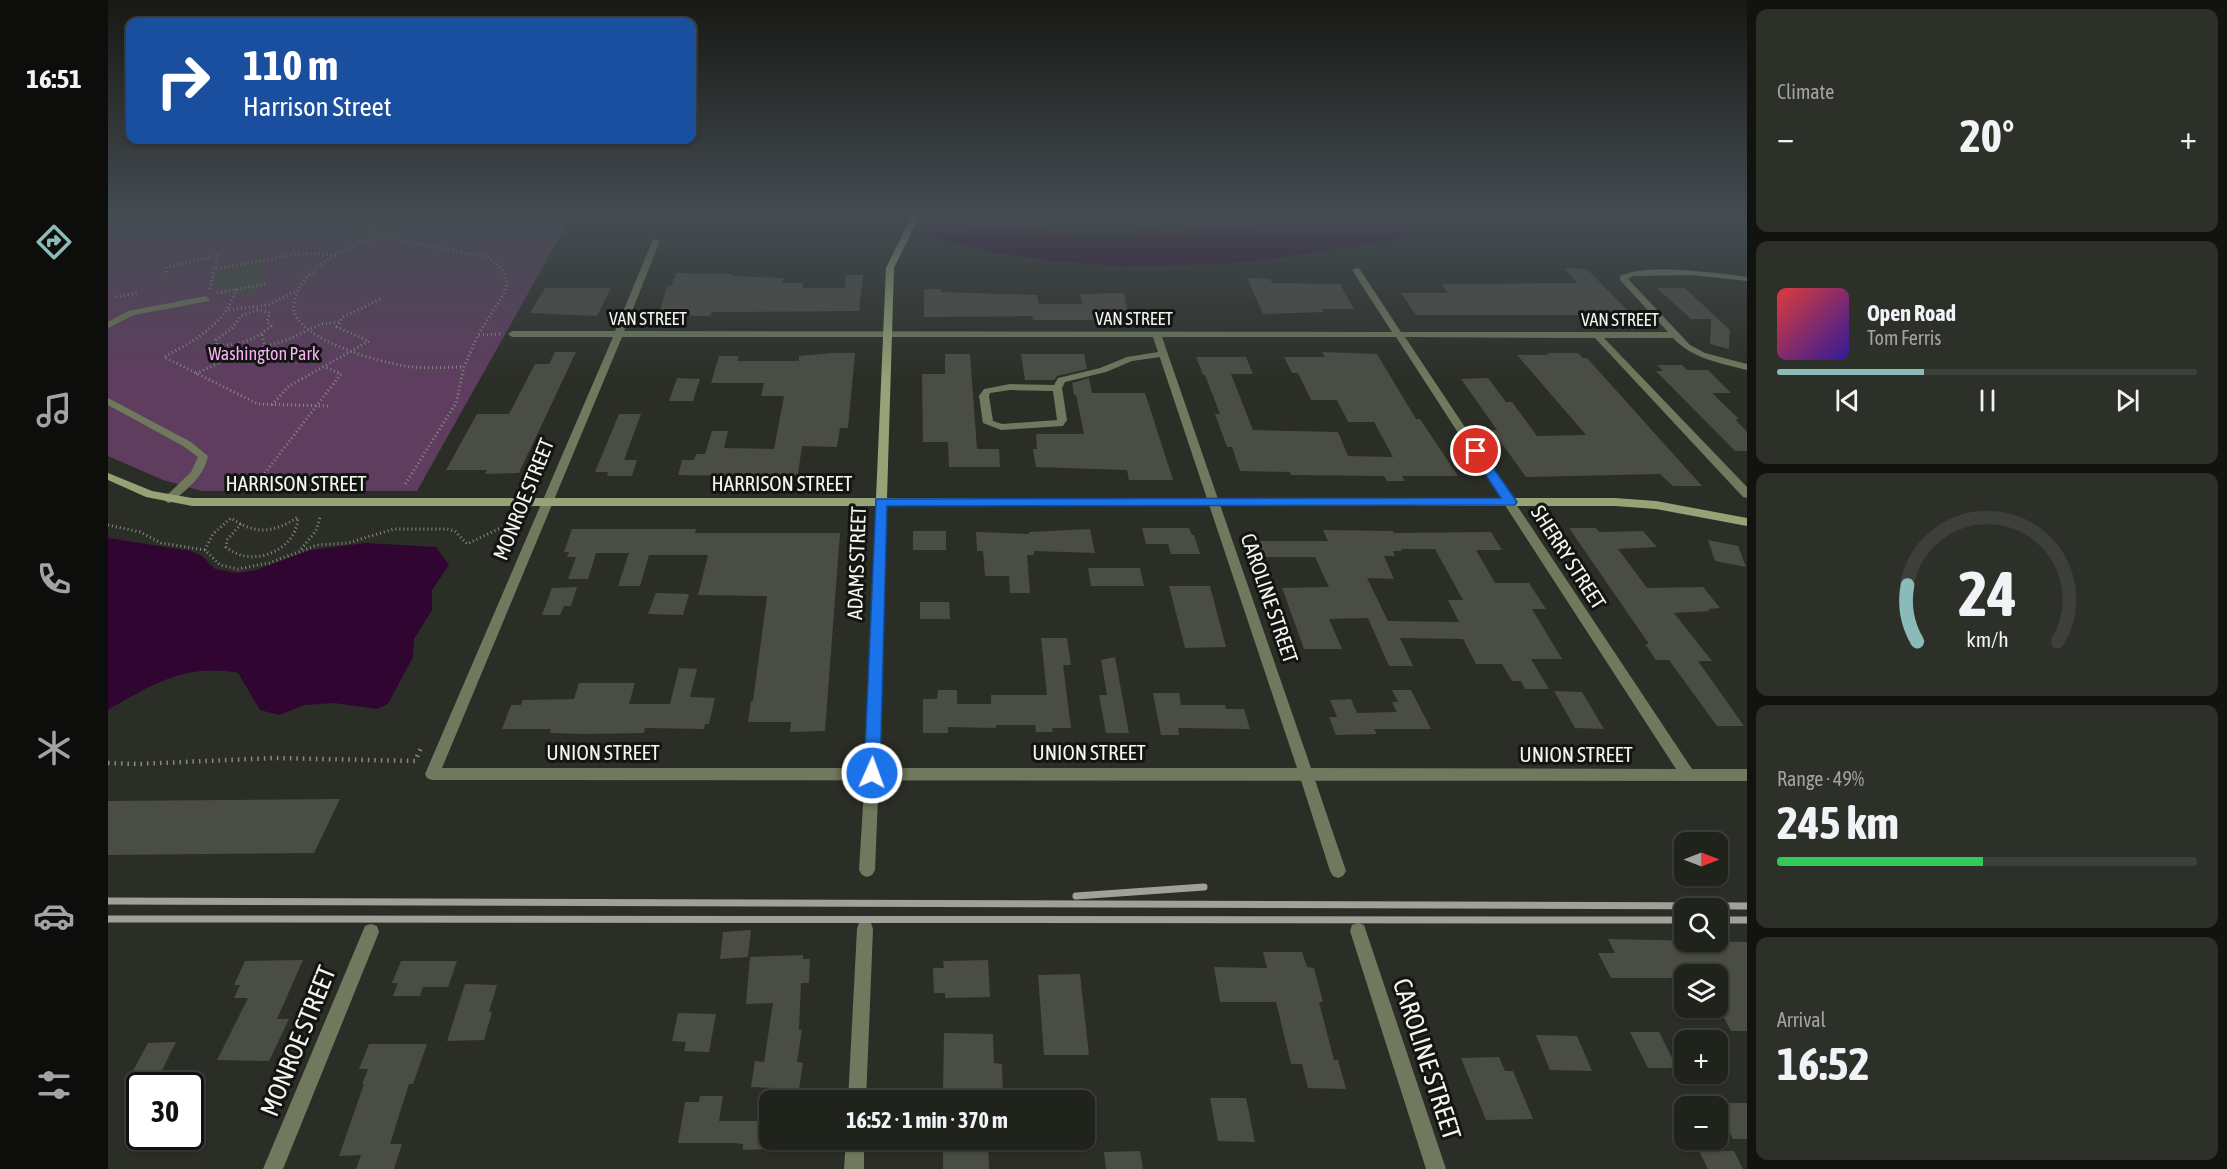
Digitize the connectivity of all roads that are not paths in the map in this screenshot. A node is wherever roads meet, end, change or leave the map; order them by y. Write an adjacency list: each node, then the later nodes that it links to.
1 (644, 272): 8 (street, MONROE STREET)
2 (890, 272): 9 (street, ADAMS STREET)
3 (1357, 272): 11 (street, SHERRY STREET)
4 (1747, 279): 13 (street)
5 (206, 299): 6 (street)
6 (108, 325)
7 (507, 334): 8 (street, VAN STREET)
8 (618, 334): 9 (street, VAN STREET); 21 (street, MONROE STREET)
9 (887, 334): 10 (street, VAN STREET); 22 (street, ADAMS STREET)
10 (1156, 334): 11 (street, VAN STREET); 14 (street, CAROLINE STREET)
11 (1399, 335): 12 (street, VAN STREET); 24 (street, SHERRY STREET)
12 (1597, 335): 13 (street, VAN STREET); 19 (street)
13 (1676, 335): 15 (street, VAN STREET)
14 (1164, 354): 16 (street); 23 (street, CAROLINE STREET)
15 (1747, 367)
16 (1057, 388): 16 (street)
17 (108, 401): 20 (street)
18 (108, 476): 20 (street, HARRISON STREET)
19 (1747, 494)
20 (168, 499): 21 (street, HARRISON STREET)
21 (546, 502): 22 (street, HARRISON STREET); 27 (street, MONROE STREET)
22 (881, 502): 23 (street, HARRISON STREET); 26 (street, ADAMS STREET)
23 (1214, 502): 24 (street, HARRISON STREET); 28 (street, CAROLINE STREET)
24 (1510, 502): 25 (street, HARRISON STREET); 30 (street, SHERRY STREET)
25 (1747, 522)
26 (872, 773): 27 (street, UNION STREET); 28 (street, UNION STREET); 31 (street, ADAMS STREET)
27 (432, 774)
28 (1306, 774): 30 (street, UNION STREET); 32 (street, CAROLINE STREET)
29 (1747, 775): 30 (street, UNION STREET)
30 (1689, 776)
31 (867, 870)
32 (1338, 871)
33 (864, 929): 36 (street)
34 (1358, 931): 40 (street, CAROLINE STREET)
35 (371, 932): 38 (street, MONROE STREET)
36 (857, 1090)
37 (855, 1150): 39 (street)
38 (273, 1169)
39 (854, 1169)
40 (1436, 1169)

